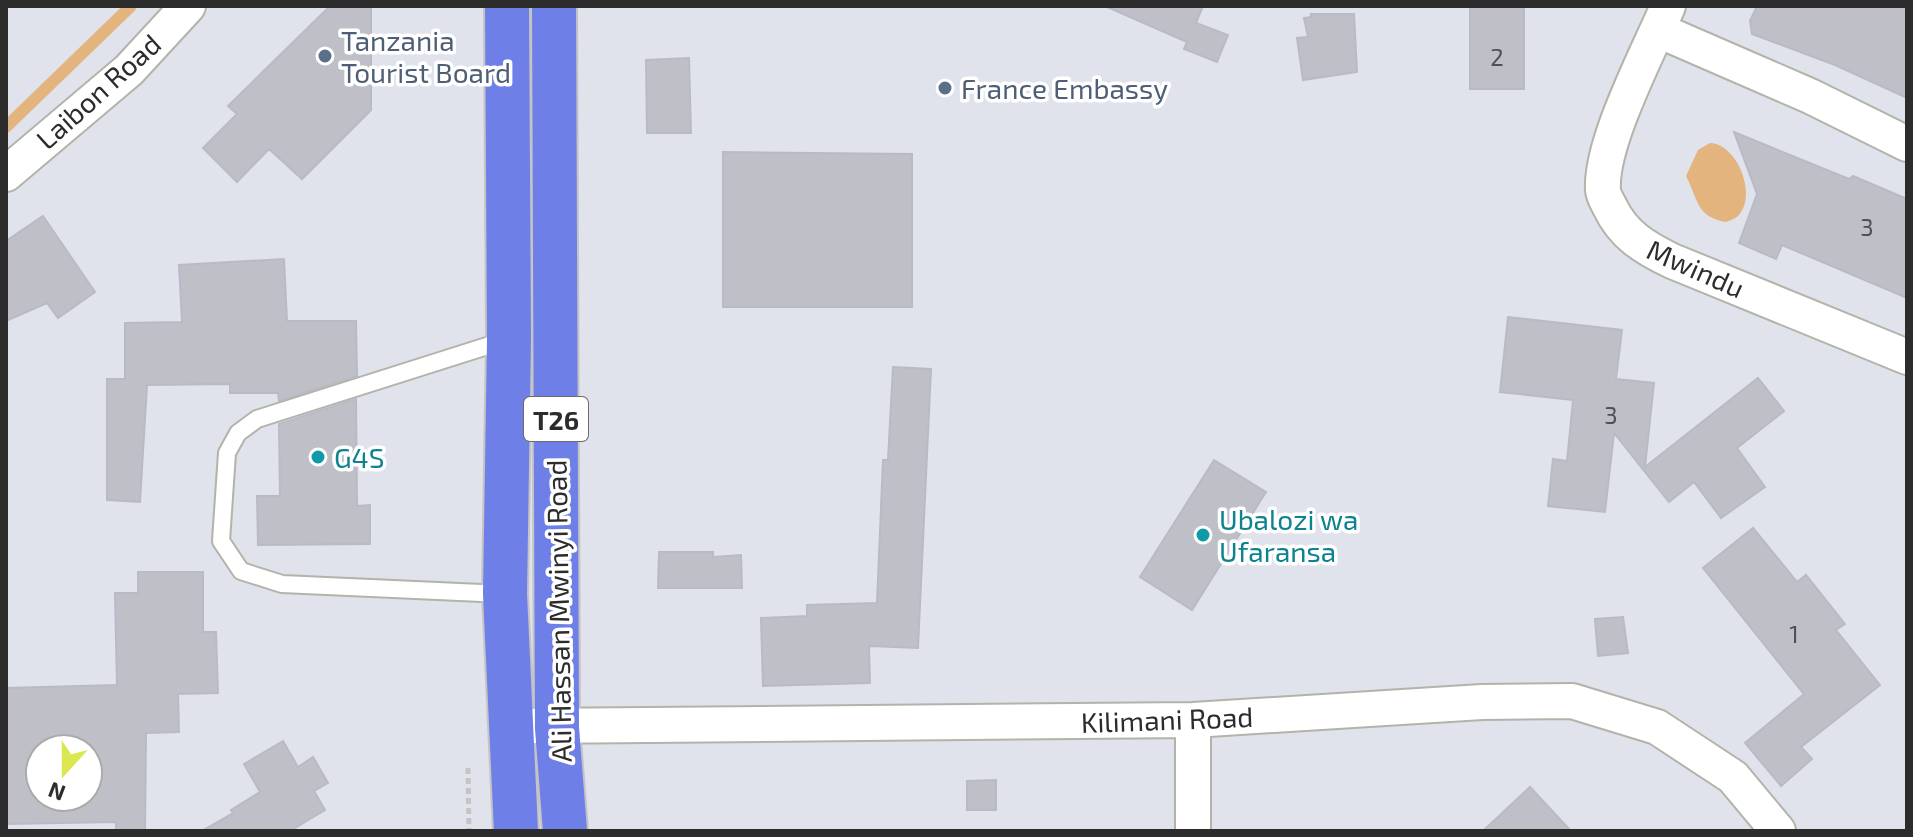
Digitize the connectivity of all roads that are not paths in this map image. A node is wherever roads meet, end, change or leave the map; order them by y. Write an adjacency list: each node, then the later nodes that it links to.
1 (188, 6): 6 (street, Laibon Road)
2 (507, 6): 7 (highway, Ali Hassan Mwinyi Road / T26)
3 (554, 6): 12 (highway, Ali Hassan Mwinyi Road / T26)
4 (1663, 18): 5 (street); 8 (street, Mwindu)
5 (1907, 144)
6 (6, 174)
7 (509, 339): 9 (highway, Ali Hassan Mwinyi Road / T26); 9 (lane)
8 (1907, 357)
9 (505, 594): 11 (highway, Ali Hassan Mwinyi Road / T26)
10 (1193, 720): 12 (street, Kilimani Road); 15 (street); 16 (street, Kilimani Road)
11 (512, 725): 12 (street, Kilimani Road); 13 (highway, Ali Hassan Mwinyi Road / T26)
12 (557, 728): 14 (highway, Ali Hassan Mwinyi Road / T26)
13 (516, 831)
14 (565, 831)
15 (1193, 831)
16 (1778, 831)

